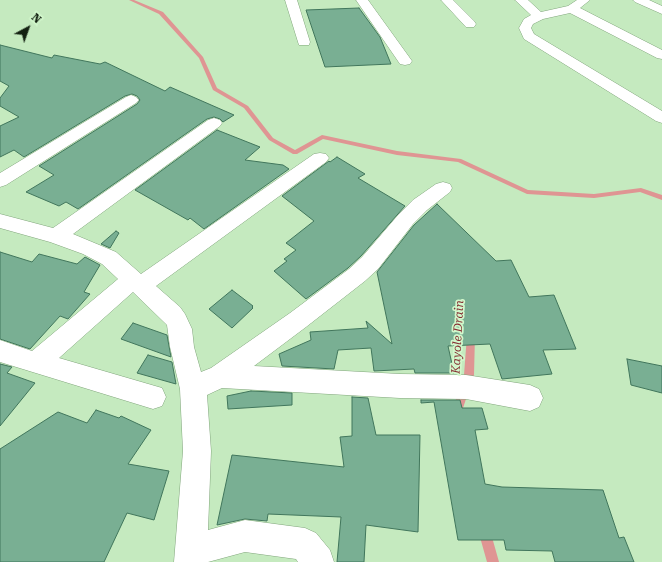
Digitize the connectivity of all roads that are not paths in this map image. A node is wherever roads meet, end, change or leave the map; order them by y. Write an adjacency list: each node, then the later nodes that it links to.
1 (291, 0): 11 (street)
2 (362, 0): 13 (street)
3 (447, 0): 10 (street)
4 (521, 0): 9 (street)
5 (584, 0): 7 (street)
6 (640, 0): 8 (street)
7 (572, 9): 9 (street); 12 (street)
8 (662, 10)
9 (539, 16): 15 (street)
10 (470, 24)
11 (304, 42)
12 (662, 55)
13 (405, 61)
14 (131, 100): 18 (street)
15 (662, 118)
16 (214, 123): 21 (street)
17 (320, 158): 22 (street)
18 (0, 181)
19 (443, 188): 25 (street)
20 (0, 221): 21 (street)
21 (56, 236): 22 (street)
22 (136, 283): 24 (street); 26 (street)
23 (0, 351): 24 (street)
24 (36, 363): 27 (street)
25 (220, 376): 26 (street); 28 (street)
26 (193, 389): 29 (street)
27 (153, 397)
28 (530, 398)
29 (190, 556): 30 (street)
30 (318, 562)

